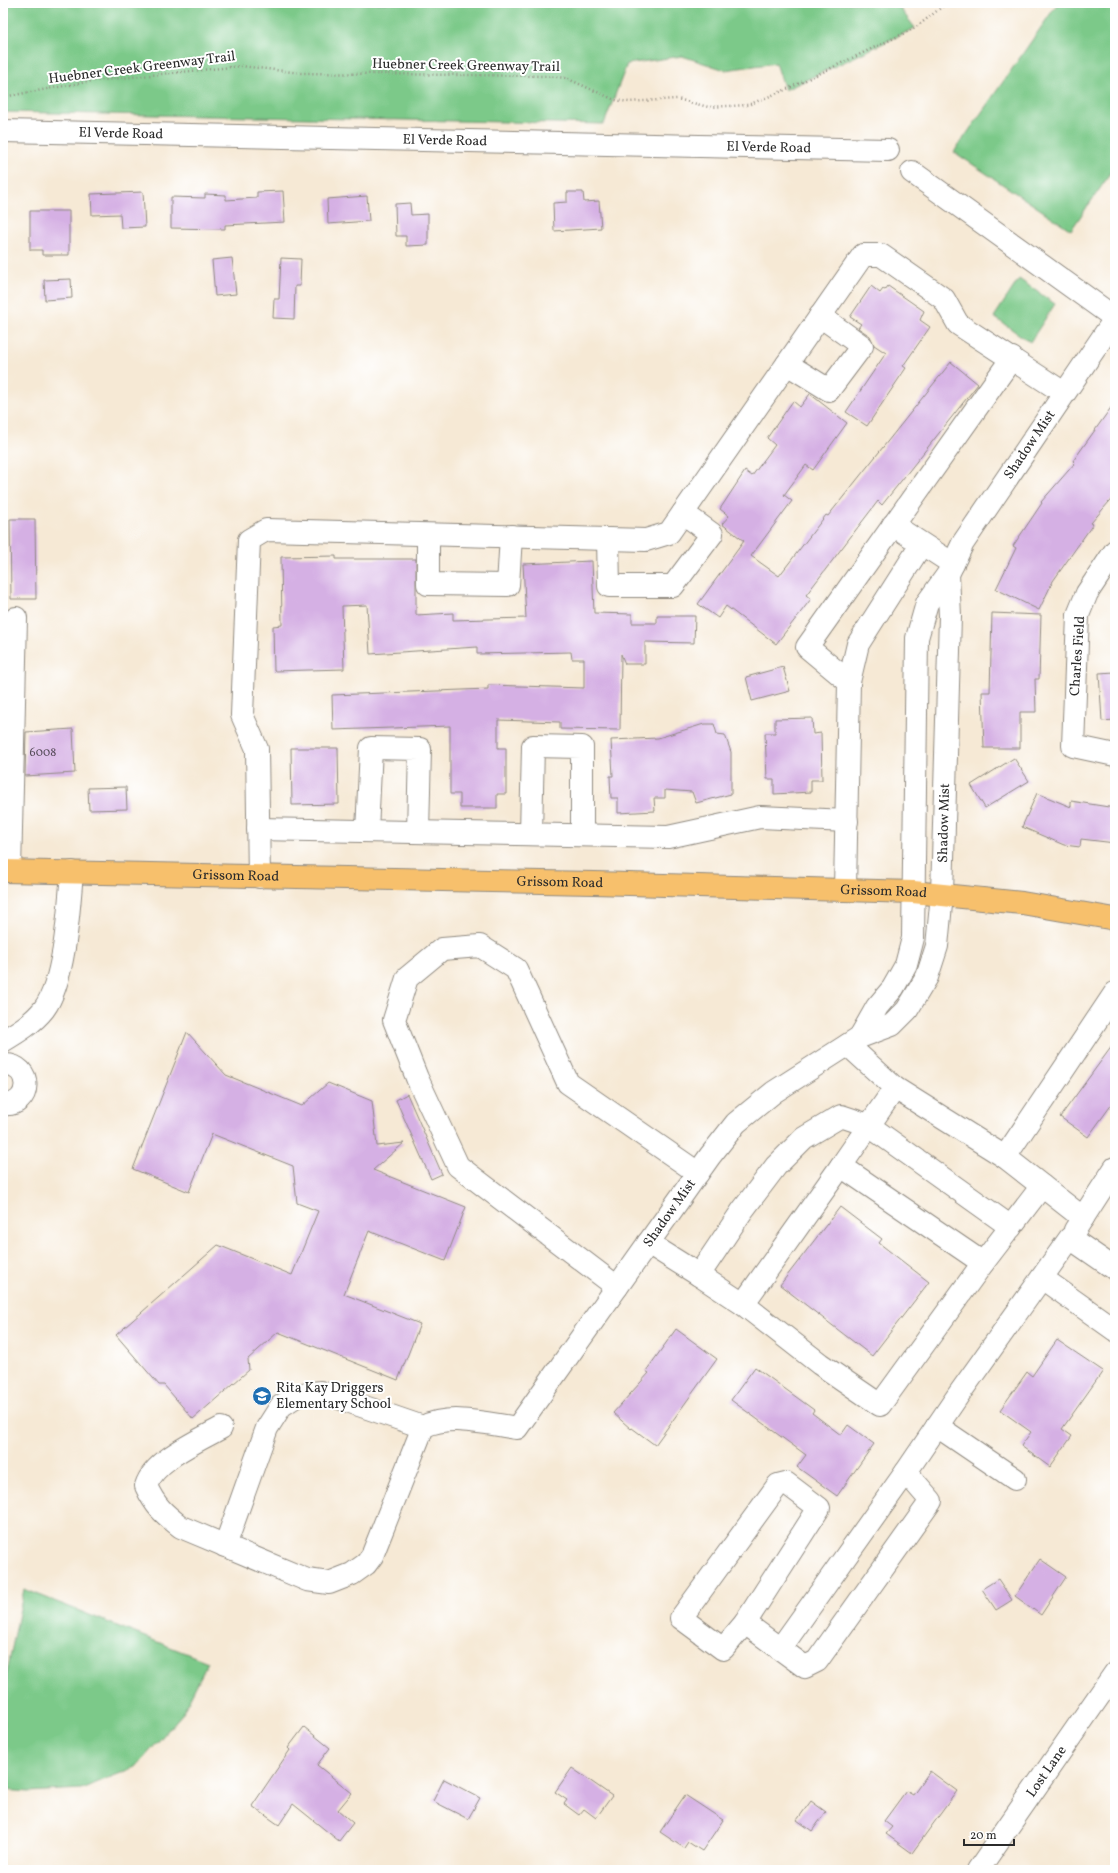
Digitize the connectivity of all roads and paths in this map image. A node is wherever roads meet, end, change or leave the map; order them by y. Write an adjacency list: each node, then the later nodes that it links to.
1 (947, 3): 2 (path, Huebner Creek Greenway Trail)
2 (3, 97)
3 (3, 132): 4 (street, El Verde Road)
4 (888, 150)
5 (912, 172): 7 (street)
6 (820, 316): 8 (street); 9 (street); 9 (street)
7 (1114, 322): 10 (street, Shadow Mist)
8 (1016, 360): 10 (street); 12 (street)
9 (787, 364): 11 (street)
10 (1064, 393): 18 (street, Shadow Mist)
11 (683, 513): 15 (street); 15 (street)
12 (893, 526): 16 (street); 20 (street)
13 (428, 534): 14 (street); 14 (street); 23 (street)
14 (511, 536): 15 (street)
15 (608, 539)
16 (921, 545): 18 (street); 20 (street)
17 (1115, 551): 21 (street, Charles Field)
18 (951, 569): 32 (street, Shadow Mist); 33 (street, Shadow Mist)
19 (16, 618): 28 (street)
20 (849, 682): 22 (street)
21 (1115, 755)
22 (847, 821): 27 (street); 31 (street)
23 (258, 829): 24 (street); 30 (street)
24 (367, 831): 25 (street); 25 (street)
25 (418, 832): 26 (street)
26 (531, 834): 27 (street); 27 (street)
27 (582, 835)
28 (6, 871): 29 (main road, Grissom Road)
29 (72, 872): 30 (main road, Grissom Road); 36 (street)
30 (259, 877): 31 (main road, Grissom Road)
31 (846, 890): 32 (main road, Grissom Road)
32 (913, 892): 33 (main road, Grissom Road); 37 (street, Shadow Mist)
33 (942, 894): 34 (main road, Grissom Road); 37 (street, Shadow Mist)
34 (1115, 919)
35 (1115, 993): 42 (street)
36 (8, 1038): 38 (street)
37 (854, 1041): 39 (street); 45 (street, Shadow Mist)
38 (4, 1065): 40 (street)
39 (895, 1088): 41 (street); 42 (street)
40 (3, 1104)
41 (868, 1125): 43 (street); 48 (street); 53 (street)
42 (1005, 1157): 46 (street)
43 (841, 1166): 51 (street); 56 (street)
44 (1115, 1168): 47 (street)
45 (698, 1173): 50 (street, Shadow Mist); 55 (street)
46 (1042, 1186): 47 (street); 48 (street)
47 (1083, 1218): 49 (street)
48 (1011, 1227): 51 (street)
49 (1070, 1238): 52 (street); 54 (street)
50 (648, 1243): 53 (street); 55 (street, Shadow Mist)
51 (984, 1263): 56 (street)
52 (1115, 1269)
53 (699, 1275): 56 (street)
54 (1042, 1278): 57 (street); 58 (street)
55 (617, 1287): 59 (street, Shadow Mist)
56 (743, 1304)
57 (1115, 1330)
58 (938, 1426): 61 (street); 62 (street)
59 (423, 1427): 63 (street); 63 (street)
60 (221, 1428): 63 (street)
61 (906, 1472): 65 (street); 65 (street)
62 (1015, 1479)
63 (225, 1546)
64 (745, 1623): 64 (street); 65 (street)
65 (780, 1649)
66 (1115, 1673): 67 (street, Lost Lane)
67 (978, 1870)

